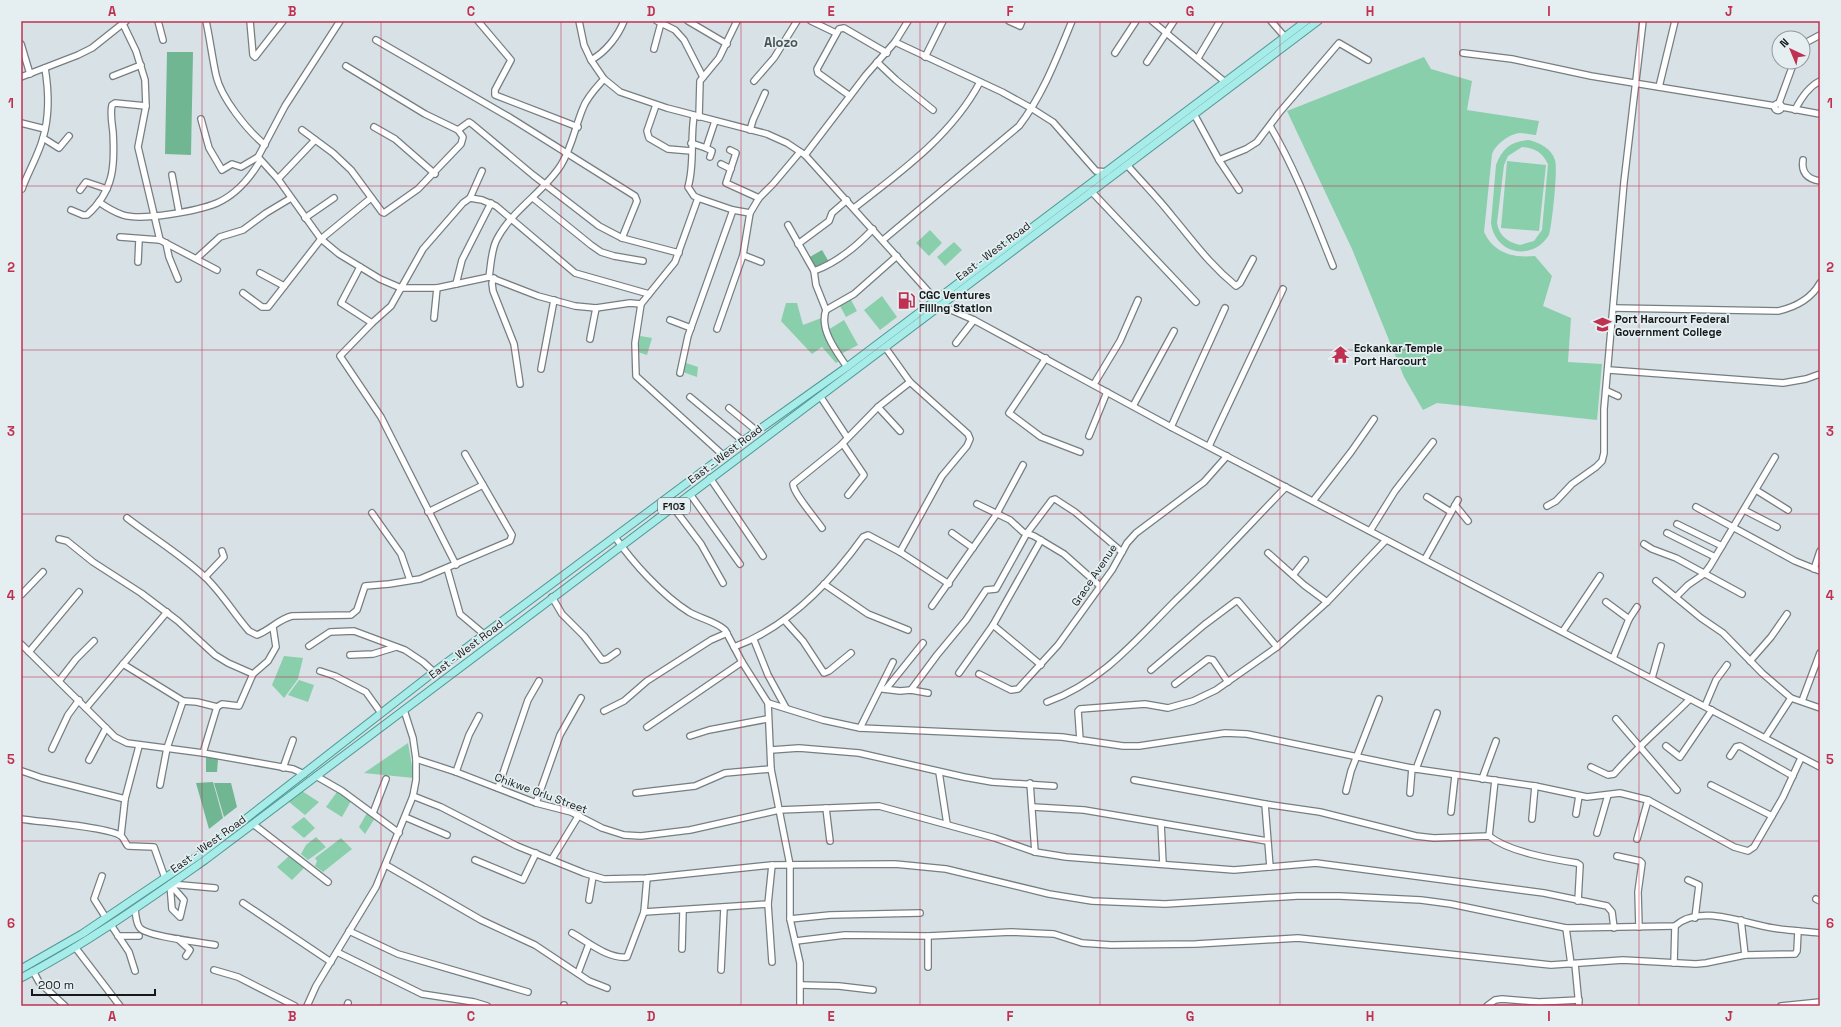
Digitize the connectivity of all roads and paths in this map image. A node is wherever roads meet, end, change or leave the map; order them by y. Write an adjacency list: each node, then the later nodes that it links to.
1 (158, 21): 33 (street)
2 (206, 21): 89 (street)
3 (250, 21): 4 (street)
4 (284, 21)
5 (340, 21): 89 (street)
6 (478, 21): 80 (street)
7 (579, 21): 45 (street)
8 (624, 21): 45 (street)
9 (688, 21): 38 (street)
10 (737, 21): 38 (street)
11 (797, 21): 58 (street)
12 (811, 21): 30 (street)
13 (908, 21): 36 (street)
14 (943, 21): 43 (street)
15 (1009, 21): 16 (street)
16 (1022, 21)
17 (1072, 21): 69 (street)
18 (1136, 21): 41 (street)
19 (1152, 21): 29 (street)
20 (1174, 21): 29 (street)
21 (1220, 21): 44 (street)
22 (1271, 21): 32 (street)
23 (1306, 21): 32 (main road, East - West Road / F103)
24 (1318, 21): 72 (main road, East - West Road / F103)
25 (1643, 21): 62 (street)
26 (1675, 21): 63 (street)
27 (125, 22): 49 (street); 51 (street)
28 (659, 22): 39 (street); 56 (street)
29 (1167, 32): 44 (street); 48 (street)
30 (836, 33): 40 (street); 65 (street)
31 (1820, 35): 35 (street)
32 (1285, 37): 61 (main road, East - West Road / F103)
33 (163, 40)
34 (376, 40): 93 (street)
35 (1811, 40)
36 (895, 42): 40 (street); 43 (street)
37 (21, 44): 53 (street)
38 (727, 44): 56 (street)
39 (654, 49)
40 (886, 53): 47 (street)
41 (1115, 53)
42 (1463, 53): 62 (street)
43 (925, 58): 60 (street)
44 (1198, 58): 61 (street)
45 (591, 60): 57 (street)
46 (1368, 60): 78 (street)
47 (877, 62): 65 (street); 70 (street)
48 (1147, 62)
49 (141, 65): 54 (street); 67 (street)
50 (346, 66): 83 (street)
51 (46, 68): 53 (street); 81 (street)
52 (1791, 70): 68 (street)
53 (30, 74): 55 (street)
54 (113, 76)
55 (21, 77)
56 (703, 77): 74 (street)
57 (604, 79): 66 (street); 80 (street)
58 (754, 81)
59 (1820, 81): 71 (street)
60 (980, 82): 69 (street); 124 (street)
61 (1225, 82): 103 (main road, East - West Road / F103)
62 (1636, 83): 63 (street); 172 (street)
63 (1659, 87): 68 (street)
64 (765, 93): 84 (street)
65 (850, 96): 94 (street)
66 (656, 104): 74 (street); 92 (street)
67 (146, 106): 110 (street); 129 (street)
68 (1779, 106): 71 (street)
69 (1031, 108): 103 (street); 139 (street)
70 (934, 110)
71 (1795, 110): 73 (street)
72 (1194, 114): 97 (street); 100 (main road, East - West Road / F103)
73 (1820, 114)
74 (697, 116): 76 (street); 88 (street)
75 (201, 119): 96 (street)
76 (715, 121): 84 (street); 90 (street)
77 (21, 123): 81 (street)
78 (1270, 126): 97 (street); 150 (street)
79 (374, 127): 104 (street)
80 (578, 127): 93 (street)
81 (45, 129): 86 (street)
82 (302, 130): 87 (street)
83 (458, 130): 104 (street); 108 (street)
84 (750, 130): 94 (street)
85 (69, 136): 86 (street)
86 (43, 138): 109 (street)
87 (316, 140): 106 (street); 116 (street)
88 (691, 143): 90 (street); 92 (street)
89 (265, 145): 96 (street)
90 (706, 148): 95 (street)
91 (730, 150): 101 (street)
92 (691, 152): 119 (street)
93 (567, 153): 108 (street); 135 (street)
94 (802, 153): 120 (street); 121 (street)
95 (710, 157)
96 (259, 159): 106 (street); 127 (street)
97 (1219, 160): 112 (street)
98 (1803, 160): 107 (street)
99 (721, 164): 101 (street)
100 (1127, 165): 103 (main road, East - West Road / F103); 146 (street)
101 (731, 169): 120 (street)
102 (482, 171): 117 (street)
103 (1108, 173): 113 (main road, East - West Road / F103); 168 (main road, East - West Road / F103)
104 (435, 174): 116 (street)
105 (172, 175): 127 (street)
106 (278, 180): 114 (street)
107 (1820, 181)
108 (545, 183): 118 (street); 135 (street)
109 (22, 189)
110 (107, 189): 111 (street); 122 (street)
111 (80, 190)
112 (1239, 190)
113 (1091, 191): 167 (street); 168 (main road, East - West Road / F103)
114 (291, 198): 130 (street); 145 (street)
115 (334, 198): 130 (street)
116 (371, 198): 136 (street)
117 (470, 198): 123 (street); 160 (street)
118 (533, 198): 131 (street); 147 (street)
119 (698, 198): 126 (street); 142 (street)
120 (759, 198): 128 (street)
121 (847, 200): 124 (street); 141 (street)
122 (99, 202): 125 (street); 129 (street)
123 (491, 203): 131 (street); 158 (street)
124 (854, 208): 133 (street)
125 (71, 210)
126 (732, 210): 128 (street); 178 (street)
127 (179, 212): 129 (street)
128 (750, 213): 143 (street)
129 (155, 215): 138 (street)
130 (305, 218): 136 (street)
131 (512, 219): 155 (street); 164 (street)
132 (788, 225): 141 (street)
133 (873, 229): 139 (street); 153 (street)
134 (120, 237): 137 (street)
135 (622, 238): 142 (street)
136 (321, 239): 151 (street); 159 (street)
137 (139, 240): 138 (street); 148 (street)
138 (160, 240): 140 (street)
139 (883, 240): 144 (street)
140 (166, 243): 145 (street); 156 (street)
141 (798, 244): 153 (street)
142 (679, 253): 164 (street)
143 (743, 255): 149 (street); 179 (street)
144 (897, 256): 168 (street); 173 (street)
145 (197, 258): 152 (street)
146 (1253, 259)
147 (643, 261)
148 (138, 262)
149 (761, 262)
150 (1333, 266)
151 (360, 267): 160 (street); 177 (street)
152 (217, 270)
153 (814, 271): 173 (street)
154 (260, 273): 159 (street)
155 (491, 278): 158 (street); 165 (street); 191 (street)
156 (178, 279)
157 (1820, 283): 172 (street)
158 (456, 284): 161 (street)
159 (284, 286): 163 (street)
160 (401, 288): 161 (street); 177 (street)
161 (437, 288): 174 (street)
162 (1283, 289): 210 (street)
163 (243, 293)
164 (649, 294): 169 (street)
165 (554, 300): 170 (street); 186 (street)
166 (1138, 300): 192 (street)
167 (1196, 302)
168 (938, 303): 176 (street); 183 (main road, East - West Road / F103); 185 (main road, East - West Road / F103)
169 (641, 304): 170 (street); 213 (street)
170 (596, 308): 181 (street)
171 (1225, 308): 202 (street)
172 (1614, 308): 187 (street)
173 (826, 310): 185 (street)
174 (434, 318)
175 (670, 320): 178 (street)
176 (974, 320): 182 (street); 184 (street)
177 (372, 323): 231 (street)
178 (691, 328): 188 (street)
179 (717, 329)
180 (1174, 331): 198 (street)
181 (590, 339)
182 (956, 343)
183 (885, 347): 190 (street); 195 (main road, East - West Road / F103)
184 (1046, 358): 192 (street); 211 (street)
185 (847, 367): 203 (main road, East - West Road / F103)
186 (541, 369)
187 (1609, 370): 189 (street); 194 (street)
188 (680, 373)
189 (1820, 374)
190 (910, 382): 199 (street); 255 (street)
191 (520, 384)
192 (1094, 384): 193 (street)
193 (1107, 392): 198 (street); 205 (street)
194 (1607, 392): 196 (street); 226 (street)
195 (820, 396): 206 (street); 217 (main road, East - West Road / F103)
196 (1618, 396)
197 (690, 397): 207 (street)
198 (1133, 406): 202 (street)
199 (878, 407): 204 (street); 206 (street)
200 (729, 408): 203 (street)
201 (1374, 419): 224 (street)
202 (1171, 427): 210 (street)
203 (757, 431): 207 (main road, East - West Road / F103)
204 (900, 431)
205 (1089, 436)
206 (847, 437): 209 (street)
207 (743, 441): 213 (main road, East - West Road / F103)
208 (1433, 442): 241 (street)
209 (842, 444): 222 (street); 239 (street)
210 (1209, 446): 214 (street)
211 (1080, 452)
212 (465, 454): 218 (street)
213 (724, 456): 245 (main road, East - West Road / F103)
214 (1227, 456): 219 (street); 256 (street, Grace Avenue)
215 (1775, 457): 220 (street)
216 (1023, 465): 234 (street)
217 (710, 478): 221 (main road, East - West Road / F103); 258 (street)
218 (483, 485): 231 (street); 263 (street)
219 (1286, 487): 224 (street); 340 (street)
220 (1756, 490): 229 (street); 230 (street)
221 (690, 494): 227 (main road, East - West Road / F103); 262 (street)
222 (848, 496)
223 (1427, 496): 232 (street)
224 (1312, 501): 241 (street)
225 (977, 504): 234 (street)
226 (1548, 506)
227 (673, 507): 250 (main road, East - West Road / F103); 273 (street)
228 (1696, 507): 240 (street)
229 (1744, 510): 238 (street); 240 (street)
230 (1788, 510)
231 (428, 512): 263 (street)
232 (1451, 512): 236 (street); 261 (street)
233 (372, 513): 271 (street)
234 (996, 515): 243 (street); 252 (street)
235 (127, 518): 270 (street)
236 (1468, 521)
237 (1677, 524): 251 (street)
238 (1777, 527)
239 (822, 528)
240 (1733, 528): 251 (street); 265 (street)
241 (1370, 531): 248 (street)
242 (952, 533): 252 (street)
243 (1027, 533): 247 (street); 256 (street); 331 (street)
244 (1667, 533): 259 (street)
245 (615, 537): 250 (street); 295 (main road, East - West Road / F103)
246 (59, 539): 286 (street)
247 (1041, 540): 276 (street); 290 (street)
248 (1386, 540): 261 (street); 282 (street)
249 (1644, 544): 267 (street)
250 (621, 546): 280 (main road, East - West Road / F103); 294 (street)
251 (1722, 546): 259 (street)
252 (973, 548): 275 (street)
253 (222, 551): 270 (street)
254 (1820, 551): 265 (street)
255 (900, 552): 274 (street); 275 (street)
256 (1122, 552): 276 (street, Grace Avenue)
257 (1268, 553): 268 (street)
258 (763, 556)
259 (1716, 557): 267 (street)
260 (1305, 560): 268 (street)
261 (1425, 560): 293 (street)
262 (740, 564)
263 (456, 565): 264 (street)
264 (447, 568): 271 (street); 295 (street)
265 (1817, 570)
266 (43, 572): 278 (street)
267 (1704, 574): 279 (street); 281 (street)
268 (1293, 575): 282 (street)
269 (1600, 576): 293 (street)
270 (205, 577): 291 (street)
271 (410, 580): 291 (street)
272 (1656, 581): 281 (street)
273 (723, 582)
274 (824, 584): 289 (street); 292 (street)
275 (949, 584): 284 (street)
276 (1100, 586): 317 (street, Grace Avenue)
277 (79, 592): 306 (street)
278 (21, 594)
279 (1742, 594)
280 (552, 597): 307 (street); 347 (main road, East - West Road / F103)
281 (1676, 597): 312 (street)
282 (1327, 602): 304 (street)
283 (1606, 602): 288 (street)
284 (932, 606)
285 (1637, 607): 288 (street)
286 (166, 612): 315 (street); 322 (street)
287 (1787, 614): 312 (street)
288 (1629, 619): 311 (street)
289 (785, 621): 297 (street); 308 (street)
290 (993, 625): 317 (street); 321 (street)
291 (273, 627): 322 (street)
292 (908, 630)
293 (1563, 631): 311 (street)
294 (727, 634): 303 (street); 349 (street)
295 (485, 636): 320 (main road, East - West Road / F103)
296 (94, 640): 325 (street)
297 (754, 640): 303 (street); 345 (street)
298 (923, 643): 329 (street)
299 (21, 645): 305 (street); 306 (street)
300 (310, 646): 302 (street)
301 (1661, 646): 324 (street)
302 (396, 647): 310 (street); 320 (street)
303 (734, 647): 313 (street)
304 (1277, 647): 318 (street); 327 (street)
305 (21, 651)
306 (29, 652): 325 (street)
307 (617, 652)
308 (852, 653)
309 (1820, 653): 339 (street)
310 (350, 655)
311 (1613, 658): 324 (street)
312 (1750, 661): 334 (street)
313 (742, 662): 341 (street); 355 (street)
314 (893, 662): 330 (street)
315 (123, 664): 338 (street); 343 (street)
316 (1727, 665): 342 (street)
317 (1041, 666): 323 (street, Grace Avenue)
318 (1151, 670)
319 (320, 671): 350 (street)
320 (434, 672): 350 (main road, East - West Road / F103)
321 (959, 673)
322 (253, 674): 344 (street)
323 (979, 674)
324 (1652, 678): 336 (street)
325 (59, 681): 337 (street)
326 (539, 681): 396 (street)
327 (1228, 682): 328 (street); 361 (street)
328 (1175, 684)
329 (886, 689): 330 (street); 331 (street)
330 (878, 690): 357 (street)
331 (912, 690): 332 (street)
332 (928, 693)
333 (581, 698): 406 (street)
334 (1791, 698): 339 (street); 359 (street)
335 (1379, 699): 370 (street)
336 (1690, 699): 342 (street); 363 (street)
337 (78, 700): 343 (street); 367 (street)
338 (182, 701): 344 (street); 366 (street)
339 (1802, 701): 346 (street)
340 (1047, 702)
341 (768, 703): 345 (street); 353 (street)
342 (1705, 706): 348 (street)
343 (86, 708): 356 (street)
344 (217, 708): 369 (street)
345 (786, 708): 357 (street)
346 (1820, 708)
347 (404, 710): 373 (street); 384 (main road, East - West Road / F103)
348 (1712, 710): 359 (street); 365 (street)
349 (604, 711)
350 (382, 713): 383 (main road, East - West Road / F103)
351 (1437, 713): 379 (street)
352 (479, 716): 381 (street)
353 (768, 719): 358 (street); 368 (street)
354 (1616, 719): 363 (street)
355 (648, 727)
356 (106, 728): 364 (street); 374 (street)
357 (860, 728): 361 (street)
358 (690, 736)
359 (1765, 738): 372 (street)
360 (293, 740): 377 (street)
361 (1080, 740): 370 (street)
362 (1496, 741): 388 (street)
363 (1640, 745): 375 (street); 397 (street)
364 (139, 746): 366 (street); 404 (street)
365 (1666, 746)
366 (166, 748): 369 (street); 392 (street)
367 (52, 749)
368 (771, 750): 378 (street); 382 (street)
369 (203, 753): 377 (street)
370 (1357, 756): 379 (street); 398 (street)
371 (1730, 756): 386 (street)
372 (1801, 758): 376 (street); 386 (street)
373 (416, 759): 381 (street, Chikwe Orlu Street); 402 (street)
374 (89, 760)
375 (1591, 767)
376 (1820, 767)
377 (283, 768): 383 (street)
378 (771, 769): 399 (street); 410 (street)
379 (1414, 769): 385 (street); 400 (street)
380 (22, 771): 404 (street)
381 (456, 772): 396 (street, Chikwe Orlu Street)
382 (939, 772): 391 (street); 421 (street)
383 (304, 774): 442 (main road, East - West Road / F103)
384 (316, 776): 412 (street); 420 (main road, East - West Road / F103)
385 (1455, 776): 388 (street); 411 (street)
386 (1792, 776): 415 (street)
387 (386, 779): 412 (street)
388 (1482, 779): 390 (street)
389 (1134, 780): 407 (street)
390 (1495, 780): 395 (street); 426 (street)
391 (1030, 783): 394 (street); 408 (street)
392 (160, 785)
393 (1711, 785): 415 (street)
394 (1054, 786)
395 (1535, 786): 403 (street); 418 (street)
396 (498, 788): 406 (street, Chikwe Orlu Street)
397 (1677, 790)
398 (1346, 791)
399 (636, 793)
400 (1410, 793)
401 (1608, 795): 403 (street); 405 (street); 423 (street)
402 (413, 796): 416 (street); 431 (street)
403 (1579, 796): 413 (street)
404 (125, 799): 424 (street)
405 (1648, 800): 415 (street); 427 (street)
406 (536, 803): 414 (street, Chikwe Orlu Street)
407 (1265, 804): 426 (street); 429 (street)
408 (1033, 807): 419 (street); 430 (street)
409 (826, 808): 410 (street, Chikwe Orlu Street); 421 (street, Chikwe Orlu Street); 428 (street)
410 (779, 810): 414 (street, Chikwe Orlu Street); 438 (street)
411 (1451, 812)
412 (373, 813): 422 (street)
413 (1576, 814)
414 (579, 815): 433 (street)
415 (1772, 816)
416 (405, 817): 422 (street); 425 (street)
417 (21, 819): 424 (street)
418 (1532, 819)
419 (1161, 823): 429 (street); 435 (street)
420 (253, 824): 445 (street); 446 (main road, East - West Road / F103)
421 (947, 824): 430 (street, Chikwe Orlu Street)
422 (399, 833): 436 (street)
423 (1597, 833)
424 (121, 835): 442 (street)
425 (447, 835)
426 (1489, 836): 449 (street)
427 (1637, 839)
428 (830, 841)
429 (1267, 841): 439 (street)
430 (1035, 852): 435 (street, Chikwe Orlu Street)
431 (536, 853): 433 (street); 434 (street)
432 (1617, 856): 463 (street)
433 (552, 859): 441 (street)
434 (475, 860)
435 (1163, 864): 439 (street, Chikwe Orlu Street)
436 (386, 865): 466 (street); 492 (street)
437 (772, 865): 438 (street); 443 (street); 451 (street)
438 (790, 865): 459 (street); 464 (street)
439 (1270, 867): 449 (street, Chikwe Orlu Street)
440 (102, 876): 457 (street)
441 (593, 876): 443 (street); 448 (street)
442 (165, 878): 457 (main road, East - West Road / F103)
443 (647, 878): 455 (street)
444 (1688, 880): 458 (street)
445 (328, 882)
446 (170, 884): 446 (street); 447 (street); 453 (main road, East - West Road / F103)
447 (215, 888)
448 (589, 900)
449 (1578, 901): 465 (street, Chikwe Orlu Street)
450 (243, 903): 482 (street)
451 (768, 904): 452 (street); 483 (street)
452 (724, 908): 454 (street); 489 (street)
453 (135, 910): 461 (main road, East - West Road / F103); 473 (street)
454 (683, 910): 455 (street); 478 (street)
455 (644, 912): 475 (street)
456 (920, 913): 459 (street)
457 (106, 918): 487 (main road, East - West Road / F103)
458 (1696, 918): 460 (street); 462 (street)
459 (790, 919): 474 (street)
460 (1741, 920): 467 (street); 480 (street)
461 (111, 925): 470 (street); 477 (main road, East - West Road / F103)
462 (1674, 926): 463 (street); 484 (street)
463 (1639, 927): 465 (street)
464 (1566, 928): 465 (street); 485 (street)
465 (1614, 928)
466 (349, 931): 479 (street); 497 (street)
467 (1798, 931): 469 (street); 480 (street)
468 (572, 933): 475 (street)
469 (1820, 933)
470 (118, 936): 471 (street); 491 (street)
471 (139, 936)
472 (928, 936): 474 (street); 485 (street); 486 (street)
473 (178, 939): 476 (street); 481 (street)
474 (796, 941): 494 (street)
475 (589, 944): 492 (street)
476 (215, 945)
477 (76, 947): 490 (main road, East - West Road / F103); 501 (street)
478 (682, 949)
479 (337, 952): 482 (street); 504 (street)
480 (1745, 955): 484 (street)
481 (186, 956)
482 (331, 962): 503 (street)
483 (772, 962)
484 (1674, 963): 485 (street)
485 (1573, 964): 499 (street)
486 (928, 967)
487 (21, 969)
488 (214, 970): 502 (street)
489 (720, 970)
490 (33, 971): 493 (main road, East - West Road / F103); 500 (street)
491 (135, 971)
492 (578, 973): 495 (street)
493 (21, 978)
494 (801, 985): 496 (street); 505 (street)
495 (608, 988)
496 (873, 990)
497 (528, 992)
498 (1820, 1002): 507 (street)
499 (1579, 1003): 506 (street)
500 (65, 1006)
501 (120, 1006)
502 (295, 1006)
503 (307, 1006)
504 (487, 1006)
505 (800, 1006)
506 (1487, 1006)
507 (1781, 1006)

